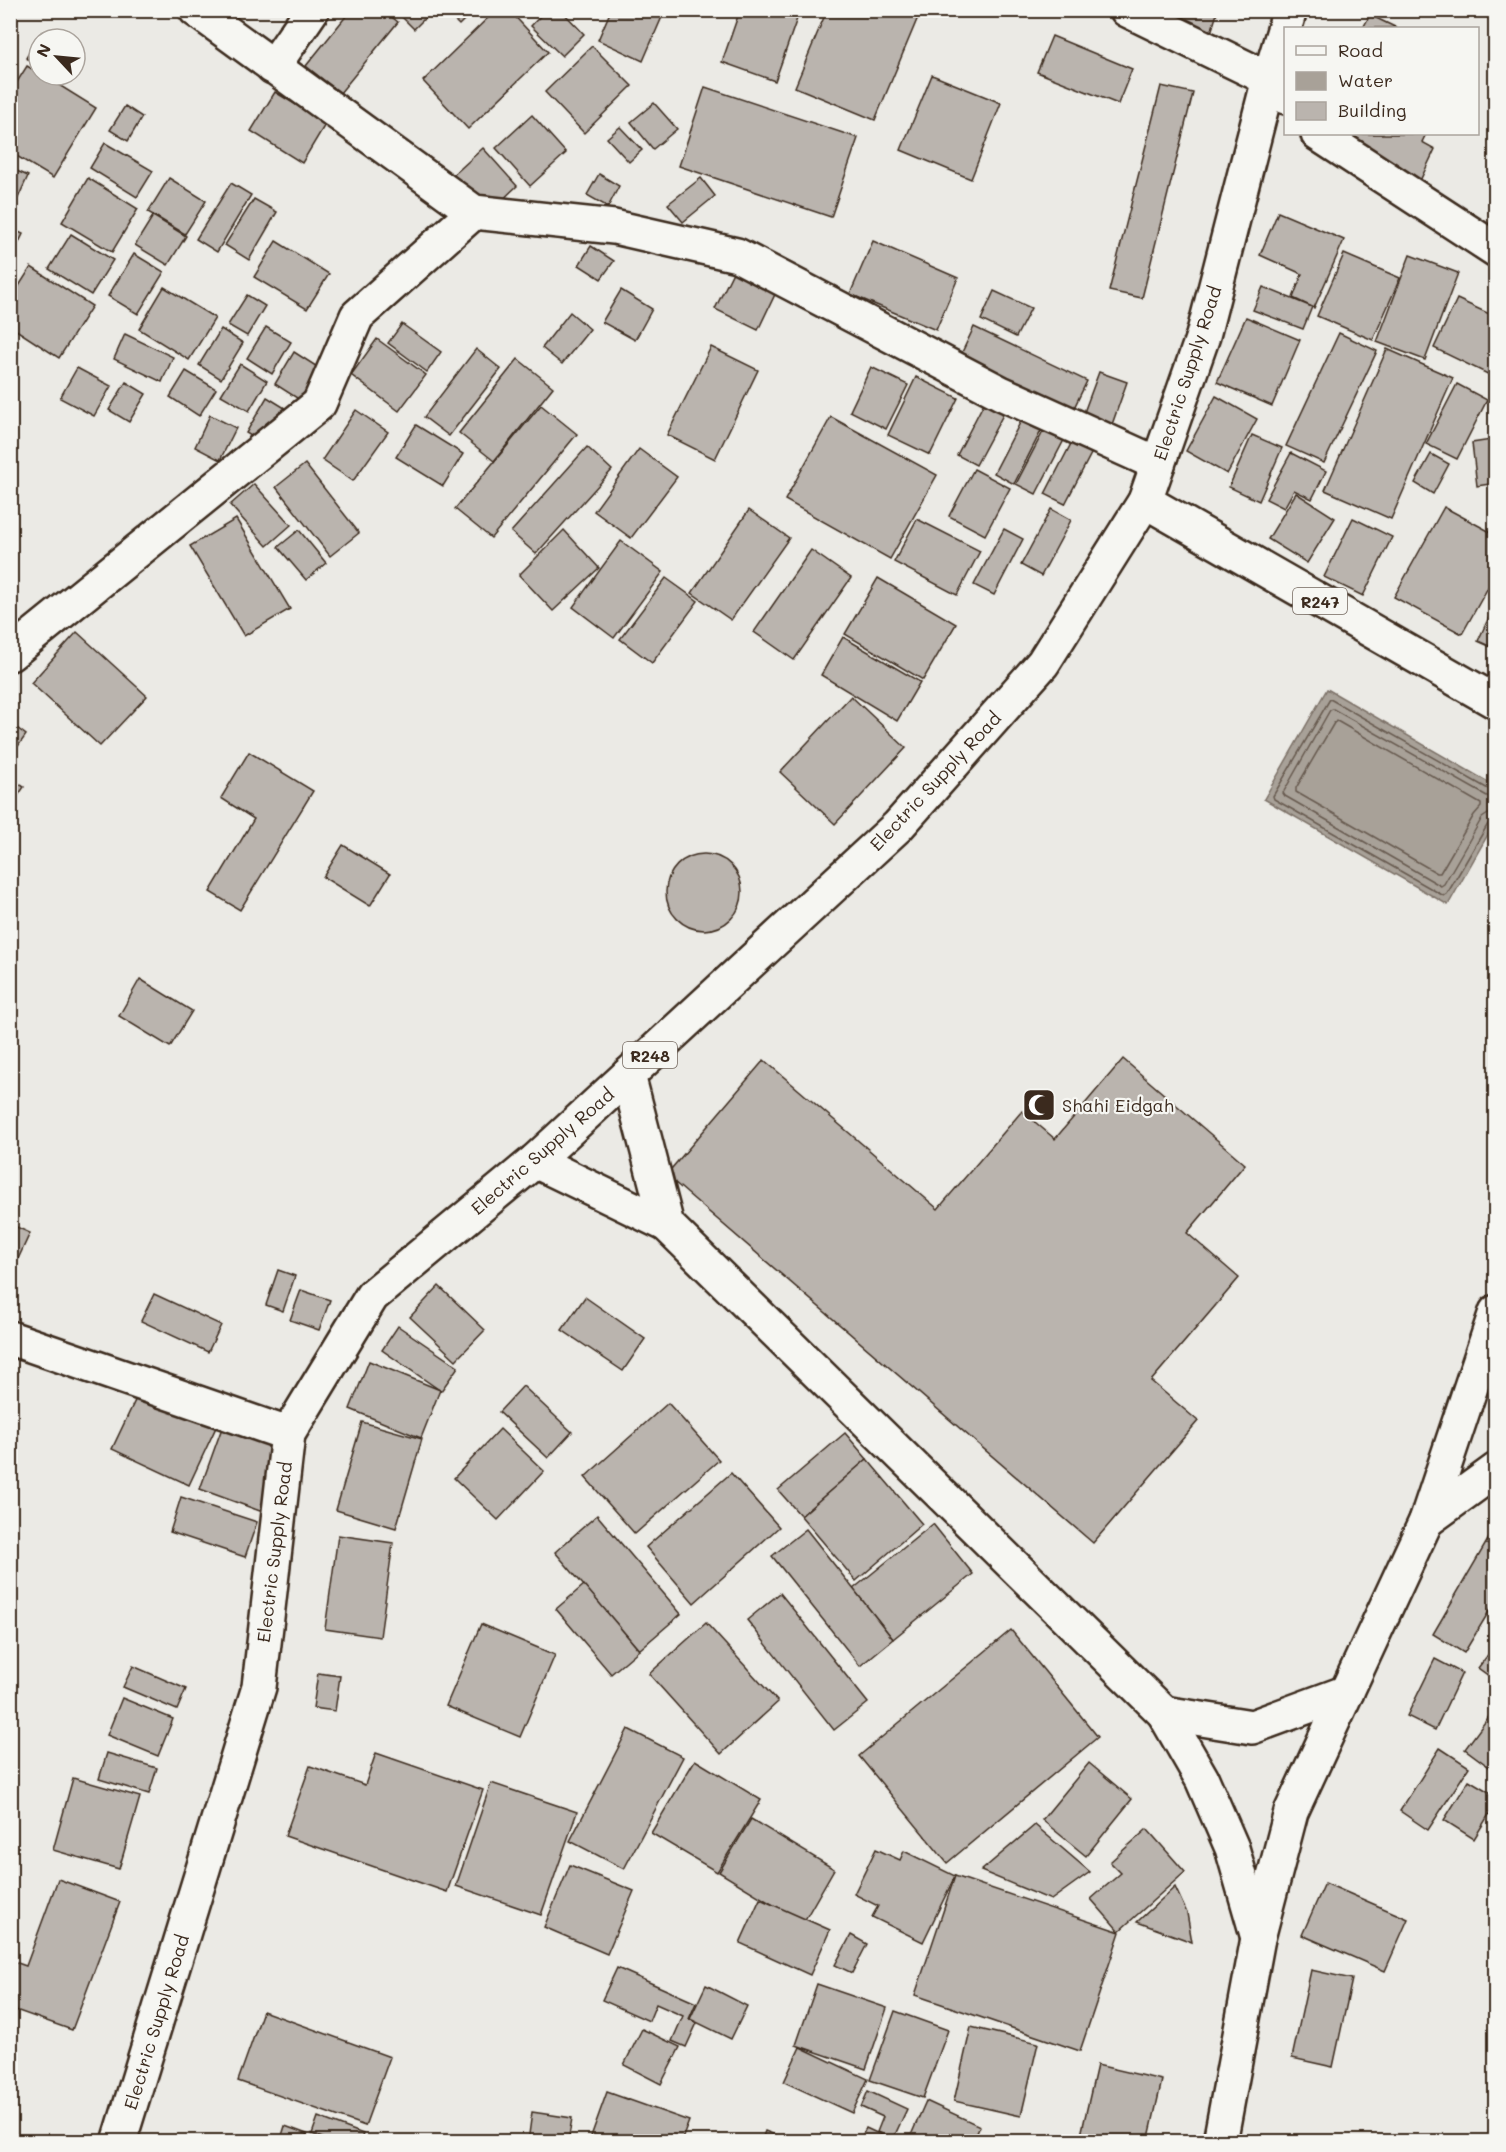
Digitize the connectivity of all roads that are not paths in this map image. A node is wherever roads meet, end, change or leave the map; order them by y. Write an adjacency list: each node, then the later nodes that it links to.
1 (196, 10): 7 (main road)
2 (312, 10): 7 (main road)
3 (1127, 10): 8 (main road)
4 (1290, 10): 5 (main road, Electric Supply Road / R248)
5 (1287, 27)
6 (1284, 46): 8 (main road, Electric Supply Road / R248)
7 (273, 67): 10 (main road)
8 (1277, 88): 12 (main road, Electric Supply Road / R248)
9 (1320, 135): 11 (main road)
10 (474, 212): 12 (main road); 14 (main road)
11 (1496, 250)
12 (1158, 464): 13 (main road, Electric Supply Road / R248)
13 (1145, 501): 15 (main road, R247); 16 (main road, Electric Supply Road / R248)
14 (10, 654)
15 (1496, 702)
16 (628, 1075): 17 (main road, Electric Supply Road / R248); 18 (main road)
17 (535, 1161): 18 (main road); 21 (main road, Electric Supply Road / R248)
18 (667, 1225): 25 (main road)
19 (1496, 1312): 23 (main road)
20 (10, 1338): 21 (main road)
21 (288, 1434): 27 (main road, Electric Supply Road / R248)
22 (1496, 1470): 23 (main road)
23 (1426, 1521): 24 (main road)
24 (1347, 1692): 25 (main road); 26 (main road)
25 (1164, 1713): 26 (main road)
26 (1258, 1938): 28 (main road)
27 (119, 2142)
28 (1220, 2142)

